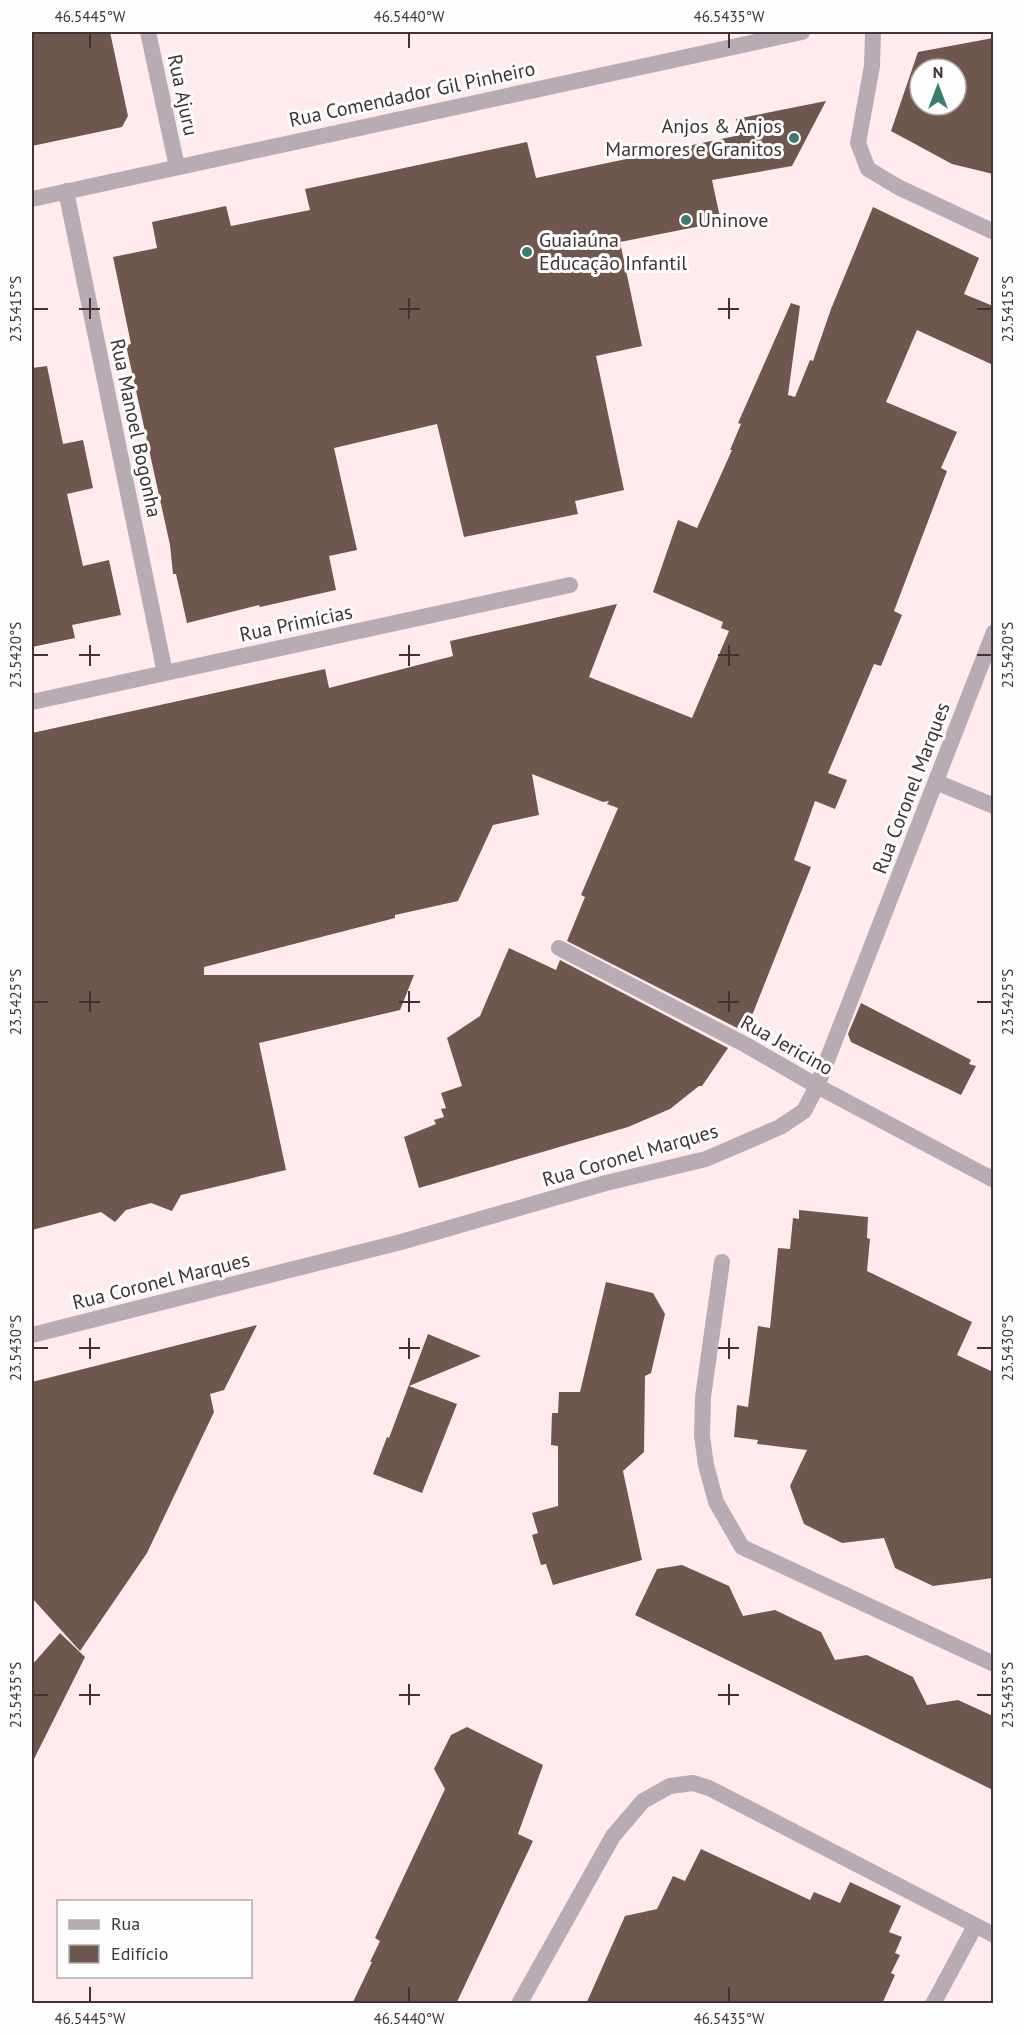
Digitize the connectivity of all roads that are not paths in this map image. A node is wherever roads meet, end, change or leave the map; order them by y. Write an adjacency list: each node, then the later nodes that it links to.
1 (148, 32): 4 (street, Rua Ajuru)
2 (802, 32): 4 (street, Rua Comendador Gil Pinheiro)
3 (873, 32): 7 (street)
4 (177, 167): 5 (street, Rua Comendador Gil Pinheiro)
5 (66, 191): 6 (street, Rua Comendador Gil Pinheiro); 10 (street, Rua Manoel Bogonha)
6 (32, 199)
7 (993, 232)
8 (570, 585): 10 (street, Rua Primícias)
9 (993, 632): 12 (street, Rua Coronel Marques)
10 (165, 673): 11 (street, Rua Primícias)
11 (32, 702)
12 (936, 782): 13 (street); 15 (street, Rua Coronel Marques)
13 (993, 806)
14 (559, 948): 15 (street, Rua Jericino)
15 (817, 1086): 16 (street, Rua Jericino); 18 (street, Rua Coronel Marques)
16 (993, 1180)
17 (722, 1262): 19 (street)
18 (32, 1335)
19 (993, 1664)
20 (975, 1926): 21 (street); 22 (street); 23 (street)
21 (993, 1935)
22 (519, 2004)
23 (933, 2004)

